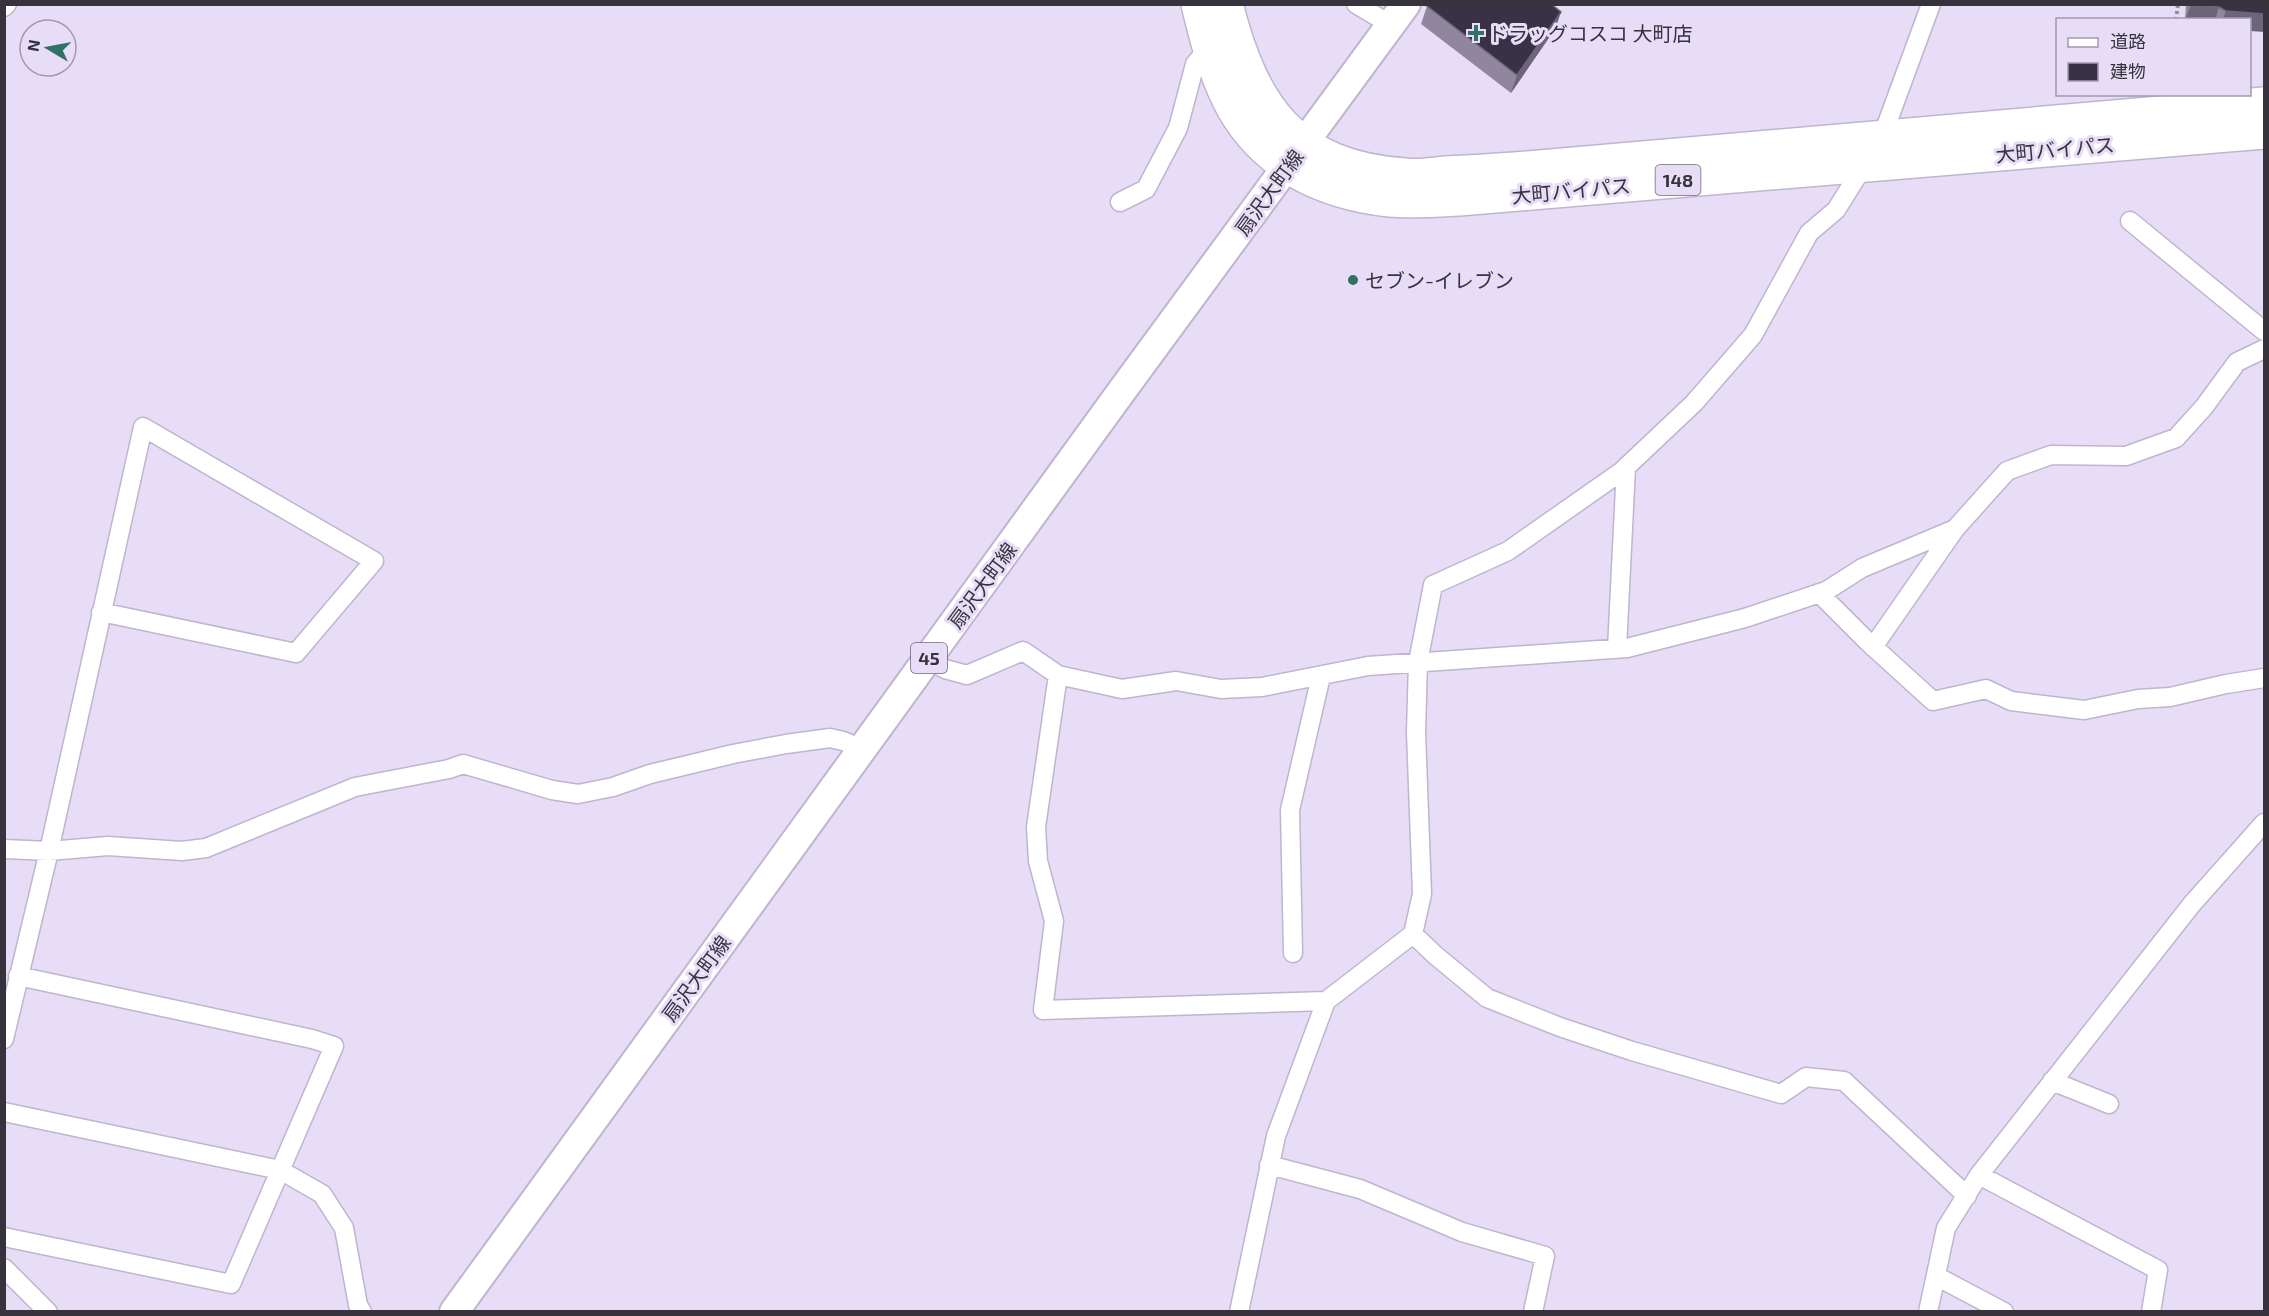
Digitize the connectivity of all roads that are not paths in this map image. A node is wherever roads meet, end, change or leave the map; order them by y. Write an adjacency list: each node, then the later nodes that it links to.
1 (1198, 4): 6 (highway, 大町バイパス / 148)
2 (1226, 4): 10 (highway, 大町バイパス / 148)
3 (1356, 4): 5 (street)
4 (1931, 4): 9 (street)
5 (1398, 15): 10 (main road, 扇沢大町線 / 45)
6 (1209, 48): 10 (highway, 大町バイパス / 148); 11 (street)
7 (2265, 104): 9 (highway, 大町バイパス / 148)
8 (2265, 132): 9 (highway, 大町バイパス / 148)
9 (1873, 151): 10 (highway, 大町バイパス / 148); 15 (street)
10 (1296, 156): 21 (main road, 扇沢大町線 / 45)
11 (1120, 202)
12 (2130, 221): 13 (street)
13 (2265, 331)
14 (2265, 349): 16 (street)
15 (1626, 467): 20 (street); 22 (street)
16 (1955, 529): 17 (street); 19 (street)
17 (1819, 593): 19 (street); 20 (street)
18 (100, 612): 18 (street); 29 (street)
19 (1873, 647): 25 (street)
20 (1617, 649): 22 (street)
21 (928, 659): 23 (street); 26 (main road, 扇沢大町線 / 45)
22 (1418, 662): 24 (street); 30 (street)
23 (1058, 675): 24 (street); 33 (street)
24 (1321, 676): 31 (street)
25 (2265, 678)
26 (863, 748): 29 (street); 47 (main road, 扇沢大町線 / 45)
27 (2265, 823): 35 (street)
28 (4, 849): 29 (street)
29 (49, 851): 32 (street)
30 (1413, 934): 33 (street); 41 (street)
31 (1293, 953)
32 (18, 976): 34 (street); 39 (street)
33 (1326, 1001): 38 (street)
34 (4, 1039)
35 (2052, 1081): 36 (street); 40 (street)
36 (2109, 1104)
37 (4, 1112): 39 (street)
38 (1269, 1165): 48 (street); 49 (street)
39 (280, 1170): 42 (street); 46 (street)
40 (1979, 1175): 41 (street); 52 (street)
41 (1967, 1196): 44 (street)
42 (4, 1237)
43 (4, 1268): 45 (street)
44 (1936, 1276): 50 (street); 51 (street)
45 (48, 1311)
46 (362, 1311)
47 (454, 1311)
48 (1239, 1311)
49 (1533, 1311)
50 (1928, 1311)
51 (2004, 1311)
52 (2151, 1311)

